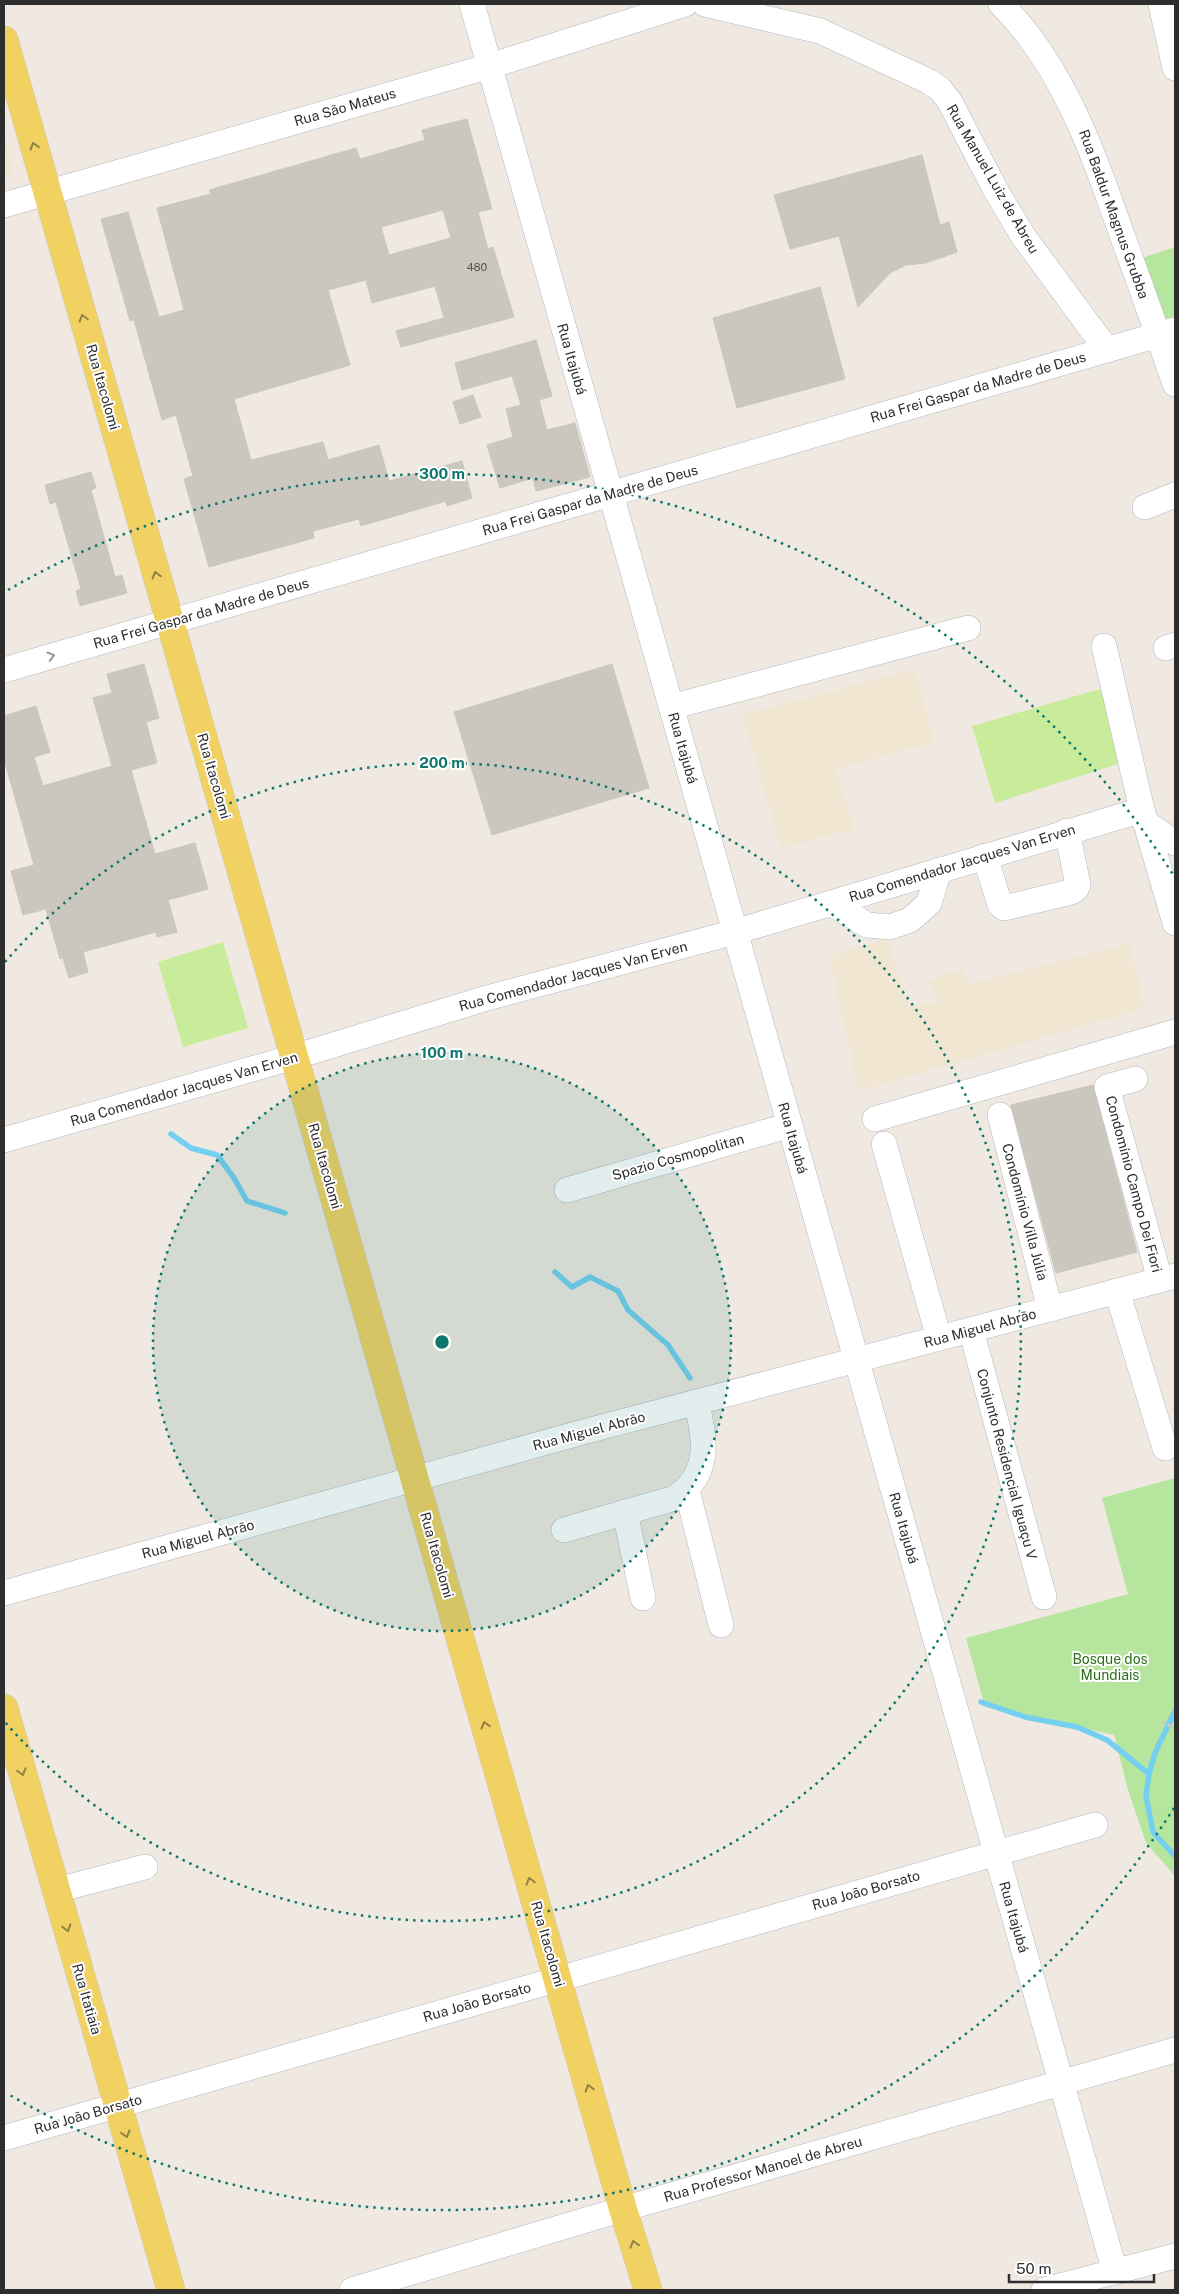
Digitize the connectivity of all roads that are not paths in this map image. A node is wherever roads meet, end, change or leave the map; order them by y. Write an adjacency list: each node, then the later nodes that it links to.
1 (472, 4): 7 (street, Rua Itajubá)
2 (685, 4): 7 (street, Rua São Mateus)
3 (705, 4): 12 (street, Rua Manuel Luiz de Abreu)
4 (1001, 4): 11 (street, Rua Baldur Magnus Grubba)
5 (1161, 4): 8 (street)
6 (4, 40): 9 (main road, Rua Itacolomi, one-way to 6)
7 (490, 66): 9 (street, Rua São Mateus); 14 (street, Rua Itajubá)
8 (1175, 68)
9 (47, 193): 10 (street, Rua São Mateus); 17 (main road, Rua Itacolomi, one-way to 9)
10 (4, 205)
11 (1167, 333): 12 (street, Rua Frei Gaspar da Madre de Deus); 13 (street, Rua Baldur Magnus Grubba)
12 (1107, 350): 14 (street, Rua Frei Gaspar da Madre de Deus)
13 (1175, 384)
14 (611, 494): 17 (street, Rua Frei Gaspar da Madre de Deus); 21 (street, Rua Itajubá)
15 (1175, 495): 16 (street)
16 (1145, 507)
17 (170, 622): 20 (street, Rua Frei Gaspar da Madre de Deus, one-way to 17); 31 (main road, Rua Itacolomi)
18 (968, 628): 21 (street)
19 (1104, 646): 22 (street)
20 (4, 670)
21 (671, 707): 29 (street, Rua Itajubá)
22 (1143, 816): 23 (street, Rua Comendador Jacques Van Erven); 24 (street); 28 (street)
23 (1067, 831): 25 (street, Rua Comendador Jacques Van Erven); 25 (street)
24 (1175, 843)
25 (985, 856): 26 (street, Rua Comendador Jacques Van Erven)
26 (939, 870): 27 (street, Rua Comendador Jacques Van Erven); 27 (street)
27 (831, 903): 29 (street, Rua Comendador Jacques Van Erven)
28 (1175, 923)
29 (735, 932): 31 (street, Rua Comendador Jacques Van Erven); 35 (street, Rua Itajubá)
30 (1175, 1032): 34 (street)
31 (294, 1057): 36 (street, Rua Comendador Jacques Van Erven); 47 (main road, Rua Itacolomi)
32 (1135, 1079): 39 (street, Condomínio Campo Dei Fiori)
33 (1000, 1115): 41 (street, Condomínio Villa Júlia)
34 (875, 1119)
35 (790, 1125): 38 (street, Spazio Cosmopolitan); 44 (street, Rua Itajubá)
36 (4, 1140)
37 (884, 1144): 43 (street)
38 (567, 1190)
39 (1168, 1278): 40 (street, Rua Miguel Abrão)
40 (1117, 1291): 41 (street, Rua Miguel Abrão); 46 (street)
41 (1050, 1309): 42 (street, Rua Miguel Abrão)
42 (971, 1330): 43 (street, Rua Miguel Abrão); 52 (street, Conjunto Residencial Iguaçu V)
43 (940, 1338): 44 (street, Rua Miguel Abrão)
44 (856, 1360): 45 (street, Rua Miguel Abrão); 57 (street, Rua Itajubá)
45 (696, 1402): 47 (street, Rua Miguel Abrão); 48 (street)
46 (1165, 1448)
47 (415, 1480): 51 (street, Rua Miguel Abrão); 60 (main road, Rua Itacolomi, one-way to 47)
48 (687, 1490): 49 (street); 54 (street)
49 (626, 1512): 50 (street); 53 (street)
50 (564, 1530)
51 (4, 1593)
52 (1044, 1597)
53 (643, 1598)
54 (721, 1625)
55 (6, 1723): 59 (main road, Rua Itatiaia, one-way to 59)
56 (1095, 1825): 57 (street, Rua João Borsato)
57 (996, 1853): 60 (street, Rua João Borsato); 62 (street, Rua Itajubá)
58 (145, 1867): 59 (street)
59 (57, 1890): 63 (main road, Rua Itatiaia, one-way to 63)
60 (558, 1978): 63 (street, Rua João Borsato); 65 (main road, Rua Itacolomi, one-way to 60)
61 (1175, 2050): 62 (street, Rua Professor Manoel de Abreu)
62 (1061, 2083): 65 (street, Rua Professor Manoel de Abreu); 67 (street, Rua Itajubá)
63 (118, 2107): 64 (street, Rua João Borsato); 68 (main road, Rua Itatiaia, one-way to 68)
64 (4, 2138)
65 (623, 2209): 69 (street, Rua Professor Manoel de Abreu); 70 (main road, Rua Itacolomi, one-way to 65)
66 (1175, 2256): 67 (street)
67 (1115, 2272): 71 (street)
68 (171, 2290)
69 (352, 2290)
70 (648, 2290)
71 (1044, 2290)

